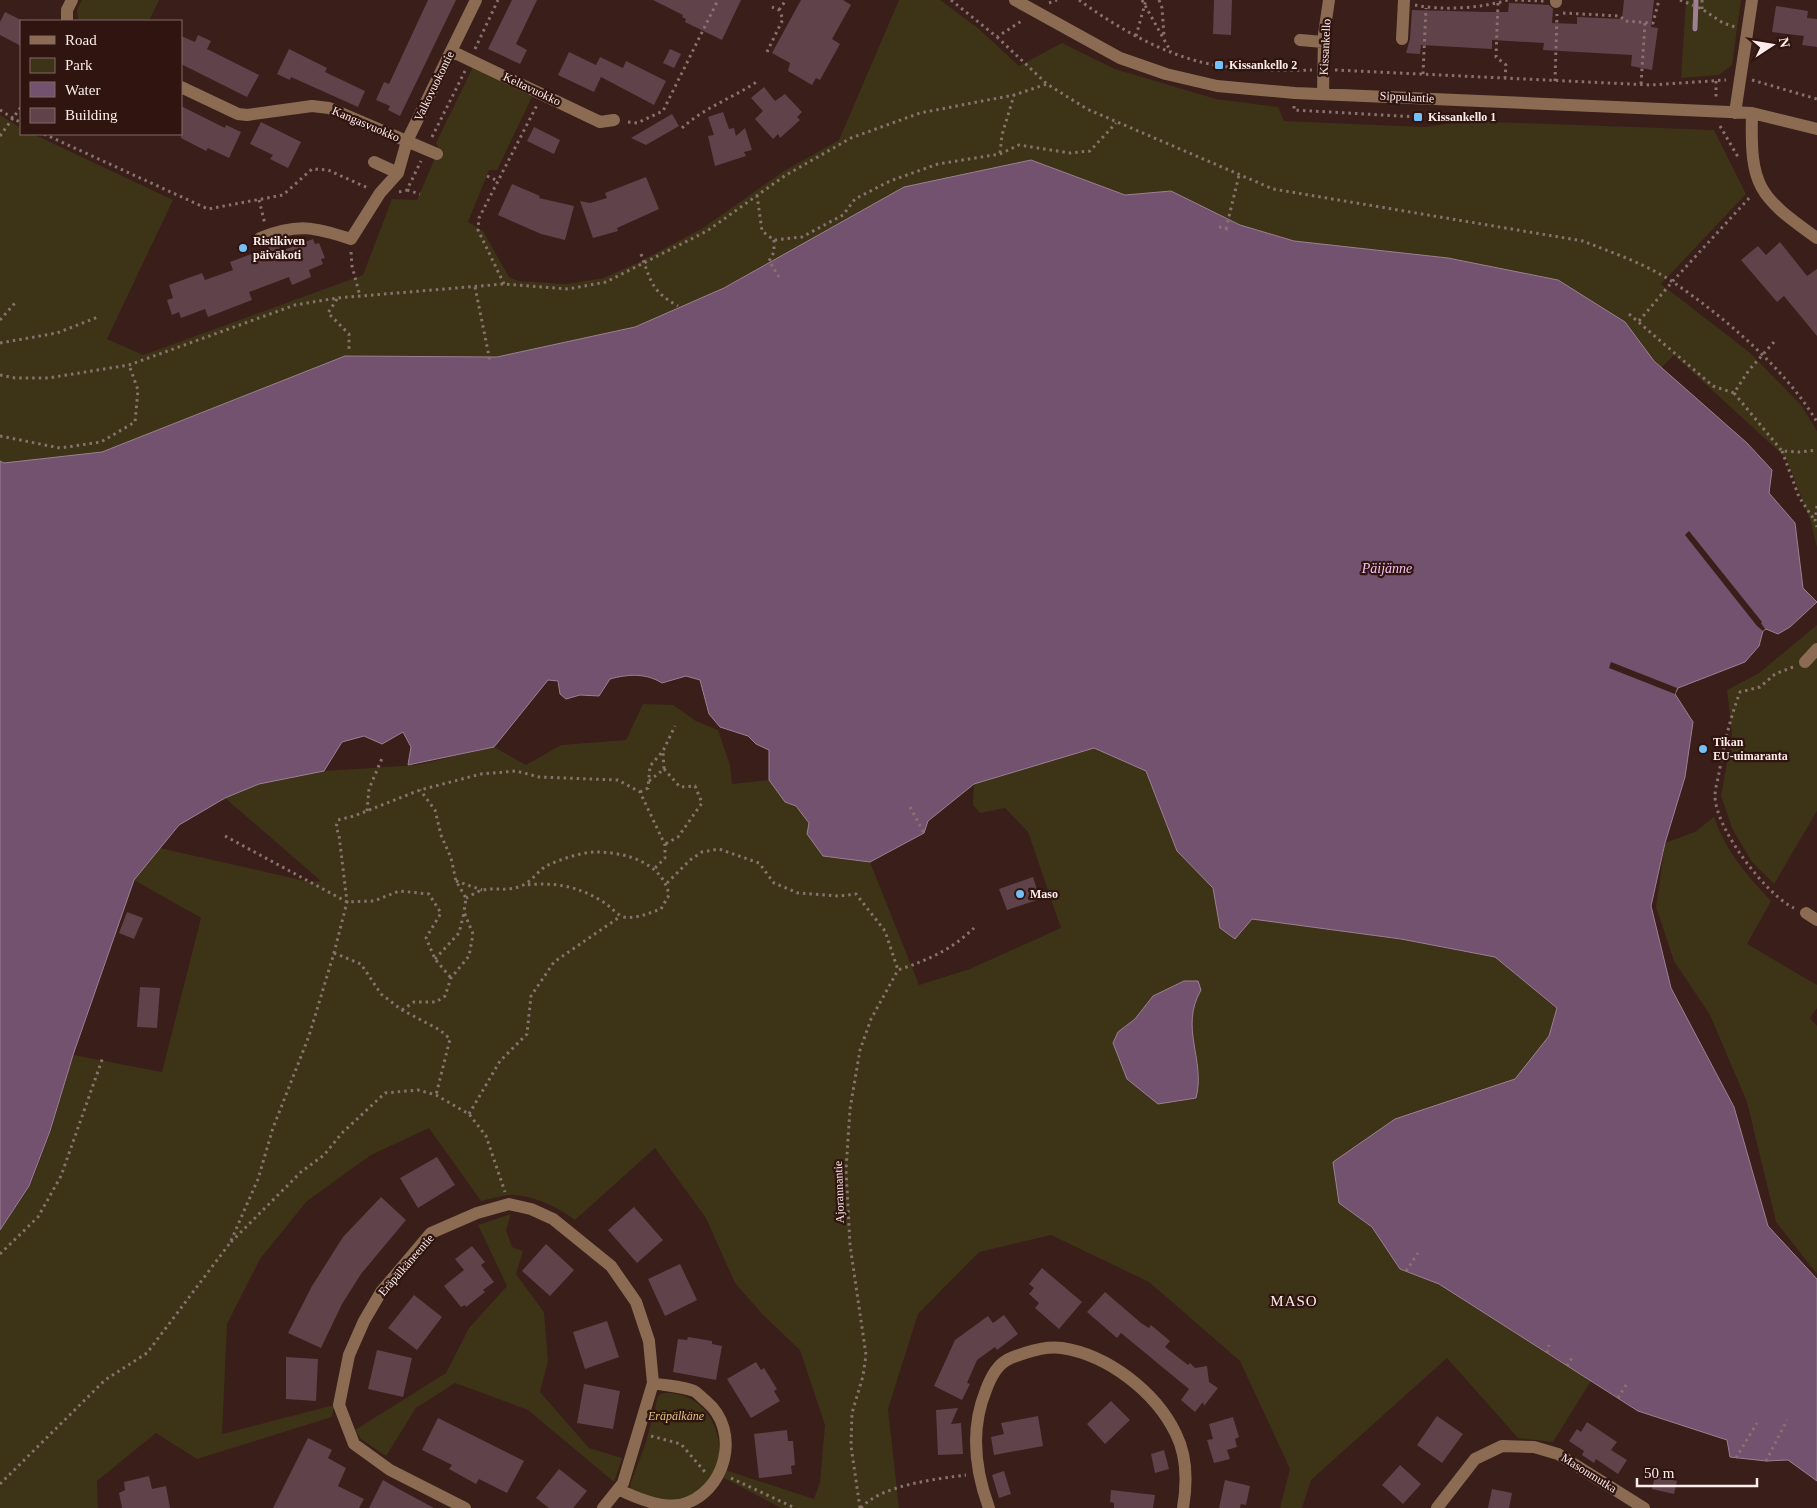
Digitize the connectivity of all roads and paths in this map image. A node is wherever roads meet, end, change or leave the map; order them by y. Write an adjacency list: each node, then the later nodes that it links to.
1 (72, 0): 29 (street)
2 (476, 0): 39 (street, Valkovuokontie)
3 (498, 0): 42 (path)
4 (718, 0): 63 (path)
5 (786, 0): 28 (path)
6 (951, 0): 34 (path)
7 (1015, 0): 54 (street, Sippulantie)
8 (1057, 0): 21 (path)
9 (1079, 0): 33 (path)
10 (1159, 0): 35 (path)
11 (1329, 0): 38 (street, Kissankello)
12 (1472, 0): 24 (path)
13 (1508, 0): 22 (path)
14 (1515, 0): 23 (path)
15 (1659, 0): 31 (path)
16 (1680, 0): 27 (path)
17 (1702, 0): 27 (path)
18 (1752, 0): 32 (street)
19 (1144, 1): 33 (path); 35 (path)
20 (1405, 2): 26 (path); 36 (street)
21 (1050, 3)
22 (1498, 3): 24 (path); 45 (path)
23 (1556, 5): 31 (path); 47 (path)
24 (1471, 6): 26 (path)
25 (772, 7): 28 (path)
26 (1426, 8): 44 (path)
27 (1702, 8): 32 (path)
28 (779, 10): 40 (path)
29 (68, 20)
30 (1024, 20): 34 (path)
31 (1645, 23): 51 (path)
32 (1747, 31): 46 (street)
33 (1136, 36): 41 (path)
34 (997, 37): 50 (path)
35 (1164, 38): 41 (path)
36 (1402, 38)
37 (1300, 40): 38 (street)
38 (1324, 42): 43 (street, Kissankello)
39 (452, 51): 42 (street, Keltavuokko); 70 (street, Valkovuokontie)
40 (767, 52)
41 (1171, 52): 43 (path)
42 (470, 59): 53 (street, Keltavuokko); 71 (path)
43 (1323, 69): 44 (path); 54 (street, Kissankello)
44 (1423, 74): 45 (path)
45 (1505, 78): 47 (path)
46 (1740, 79): 49 (path); 56 (path); 60 (street)
47 (1555, 80): 51 (path)
48 (758, 81): 66 (path)
49 (1716, 81): 51 (path); 59 (path)
50 (1047, 84): 55 (path); 65 (path)
51 (1641, 84)
52 (182, 87): 70 (street, Kangasvuokko)
53 (542, 93): 63 (street, Keltavuokko); 78 (path)
54 (1323, 94): 59 (street, Sippulantie)
55 (1014, 95): 72 (path); 83 (path)
56 (1817, 99)
57 (20, 108): 62 (path)
58 (0, 110): 62 (path)
59 (1716, 112): 60 (street, Sippulantie); 74 (path)
60 (1735, 113): 61 (street, Sippulantie)
61 (1752, 113): 67 (street, Sippulantie); 89 (street)
62 (12, 119): 64 (path); 69 (path)
63 (614, 120)
64 (20, 123)
65 (1116, 123): 72 (path); 76 (path)
66 (682, 128)
67 (1817, 129)
68 (46, 135): 84 (path)
69 (0, 136)
70 (408, 141): 71 (street, Kangasvuokko); 75 (street, Valkovuokontie)
71 (432, 152): 81 (path)
72 (1000, 154): 91 (path)
73 (374, 162): 75 (street)
74 (1740, 162)
75 (398, 173): 80 (street)
76 (1239, 175): 86 (path); 95 (path)
77 (487, 176): 78 (path)
78 (498, 181): 96 (path)
79 (1748, 188): 95 (path)
80 (384, 190): 81 (path); 84 (path); 90 (street)
81 (407, 190): 82 (path)
82 (420, 194)
83 (757, 195): 91 (path); 93 (path)
84 (259, 200): 88 (path)
85 (1219, 227): 86 (path)
86 (1226, 229): 87 (path)
87 (1231, 230)
88 (264, 236): 90 (street)
89 (1817, 238)
90 (351, 239): 98 (path)
91 (774, 240): 94 (path)
92 (641, 254): 93 (path)
93 (645, 264): 96 (path); 101 (path)
94 (779, 276)
95 (1672, 282): 105 (path); 109 (path)
96 (504, 284): 97 (path)
97 (475, 287): 98 (path); 110 (path)
98 (360, 296): 99 (path)
99 (337, 298): 108 (path); 111 (path)
100 (15, 303): 104 (path)
101 (678, 306)
102 (1629, 314): 105 (path)
103 (98, 317): 107 (path)
104 (0, 320)
105 (1639, 321): 113 (path)
106 (1774, 342): 109 (path)
107 (0, 343)
108 (349, 352)
109 (1762, 355): 113 (path); 114 (path)
110 (490, 361)
111 (129, 365): 112 (path); 115 (path)
112 (0, 375)
113 (1734, 393): 117 (path)
114 (1817, 422)
115 (0, 436)
116 (1817, 450): 117 (path)
117 (1782, 451): 119 (path)
118 (1817, 506): 119 (path)
119 (1815, 521): 120 (path)
120 (1817, 527)
121 (1817, 650): 122 (street)
122 (1805, 662): 143 (path)
123 (675, 726): 124 (path)
124 (663, 751): 126 (path); 127 (path)
125 (384, 756): 131 (path)
126 (664, 769): 127 (path); 134 (path)
127 (649, 781): 129 (path)
128 (420, 790): 129 (path); 131 (path); 136 (path)
129 (640, 792): 134 (path)
130 (910, 807): 132 (path)
131 (367, 811): 141 (path)
132 (924, 833)
133 (225, 836): 141 (path)
134 (665, 845): 135 (path)
135 (654, 869): 137 (path); 138 (path)
136 (456, 880): 139 (path); 140 (path)
137 (667, 883): 144 (path); 149 (path)
138 (524, 885): 139 (path); 144 (path)
139 (483, 890): 140 (path)
140 (466, 898): 142 (path)
141 (347, 902): 147 (path); 148 (path)
142 (464, 912): 148 (path); 150 (path)
143 (1806, 913): 145 (street)
144 (621, 916): 154 (path)
145 (1817, 920)
146 (974, 928): 149 (path)
147 (334, 953): 151 (path); 156 (path)
148 (435, 960): 150 (path)
149 (898, 970): 179 (path, Ajorannantie)
150 (450, 978): 151 (path)
151 (402, 1010): 153 (path)
152 (103, 1057): 158 (path)
153 (436, 1094): 154 (path); 156 (path)
154 (469, 1114): 155 (path)
155 (509, 1204): 165 (street, Eräpälkäneentie); 176 (street, Eräpälkäneentie)
156 (230, 1243): 174 (path)
157 (1418, 1253): 159 (path)
158 (0, 1254)
159 (1406, 1271)
160 (1549, 1346): 161 (path)
161 (1547, 1352)
162 (1573, 1356): 163 (path)
163 (1567, 1366)
164 (1628, 1382): 166 (path)
165 (653, 1383): 169 (street, Eräpälkäneentie); 173 (street)
166 (1618, 1398)
167 (1787, 1420): 171 (path)
168 (1757, 1423): 170 (path)
169 (638, 1432): 173 (path); 175 (street, Eräpälkäneentie)
170 (1736, 1458)
171 (1766, 1461)
172 (979, 1474): 179 (path); 180 (street); 181 (street)
173 (718, 1476): 175 (street); 178 (path)
174 (0, 1484)
175 (618, 1489): 177 (street, Eräpälkäneentie)
176 (465, 1508)
177 (603, 1508)
178 (795, 1508)
179 (860, 1508)
180 (989, 1508)
181 (1183, 1508)
182 (1437, 1508): 183 (street, Masonmutka)
183 (1644, 1508)

